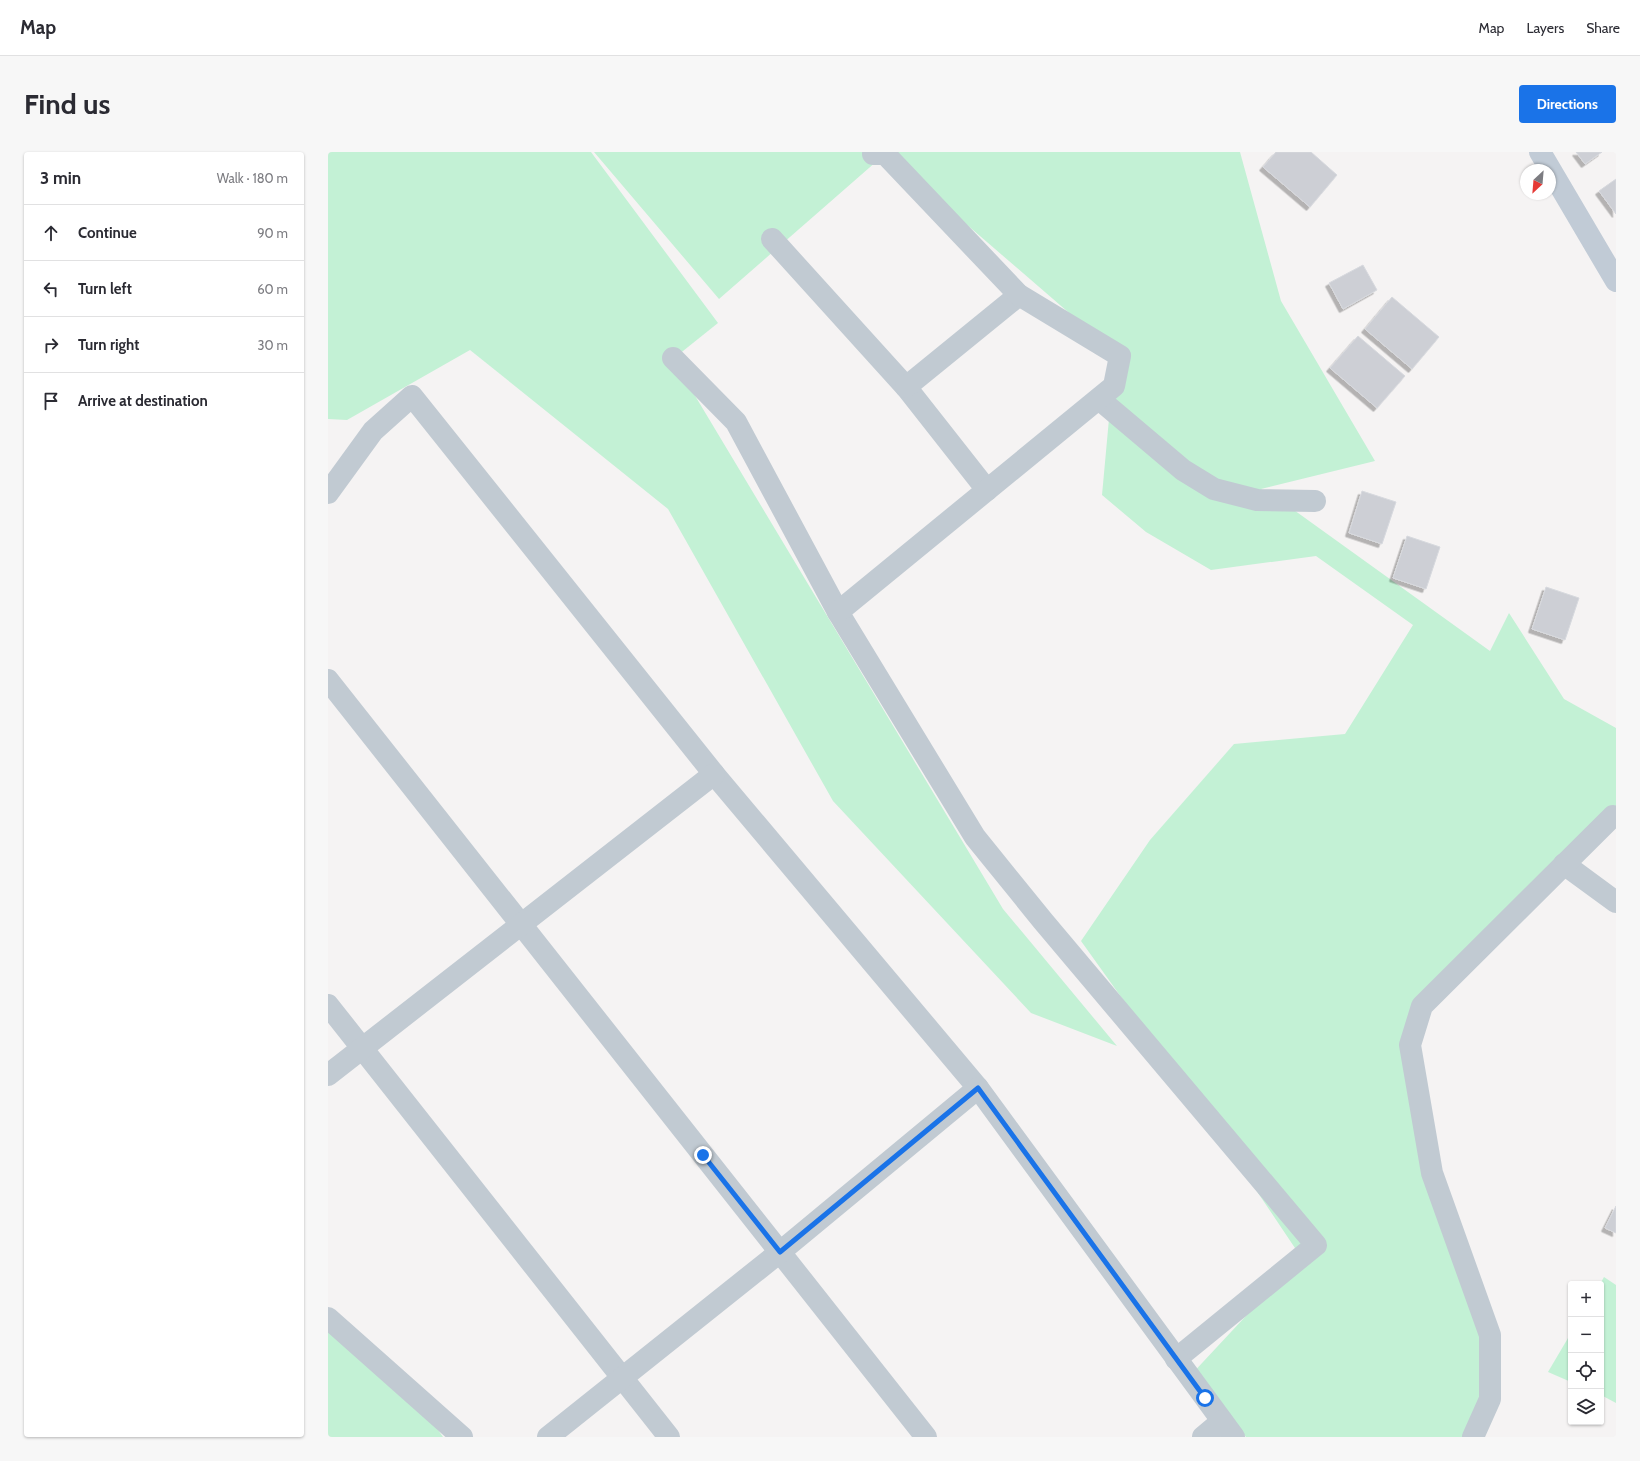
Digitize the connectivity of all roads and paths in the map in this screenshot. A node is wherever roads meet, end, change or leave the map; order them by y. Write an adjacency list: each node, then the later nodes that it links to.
1 (1540, 152): 4 (street)
2 (873, 154): 5 (street)
3 (772, 239): 7 (street)
4 (1616, 281)
5 (1019, 295): 7 (street); 8 (street)
6 (673, 358): 12 (street)
7 (906, 386): 9 (street)
8 (1099, 399): 9 (street); 11 (street)
9 (987, 490): 12 (street)
10 (328, 493): 14 (street)
11 (1315, 501)
12 (838, 612): 25 (street)
13 (328, 680): 18 (street)
14 (714, 774): 18 (street); 22 (street)
15 (1613, 816): 16 (street)
16 (1564, 864): 17 (street); 33 (street)
17 (1616, 902)
18 (521, 924): 20 (street); 23 (street)
19 (328, 1005): 20 (street)
20 (362, 1048): 21 (street); 26 (street)
21 (328, 1075)
22 (978, 1088): 23 (street); 25 (street)
23 (780, 1252): 26 (street); 31 (street)
24 (328, 1318): 28 (street)
25 (1176, 1359): 27 (street)
26 (623, 1378): 29 (street); 30 (street)
27 (1228, 1429): 32 (street)
28 (462, 1437)
29 (548, 1437)
30 (669, 1437)
31 (926, 1437)
32 (1203, 1437)
33 (1473, 1437)

